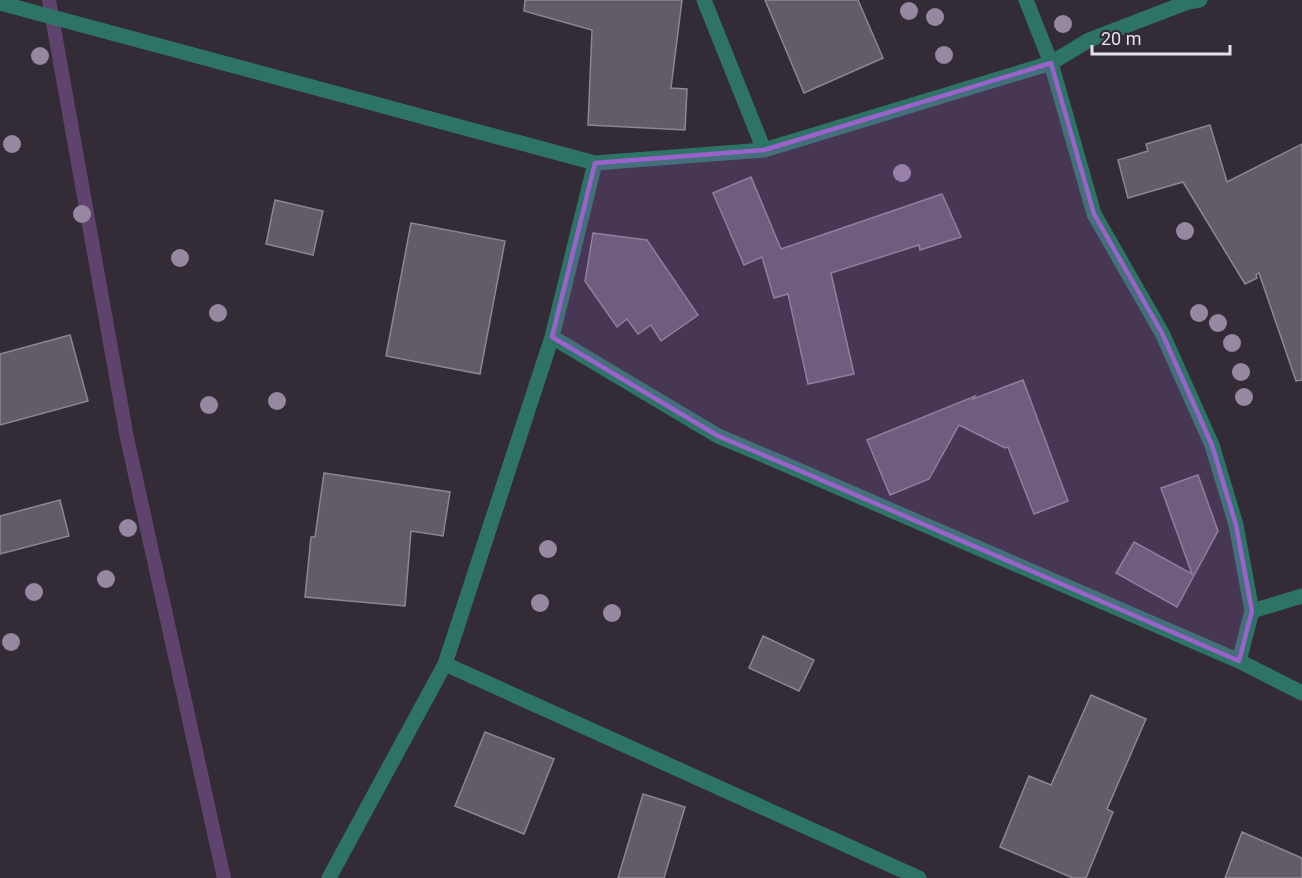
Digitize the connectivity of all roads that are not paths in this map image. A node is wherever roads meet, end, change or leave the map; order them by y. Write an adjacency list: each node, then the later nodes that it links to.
1 (704, 0): 6 (street)
2 (1026, 0): 5 (street)
3 (1200, 0): 5 (street)
4 (0, 3): 7 (street)
5 (1051, 63): 6 (street); 10 (street)
6 (764, 150): 7 (street)
7 (595, 163): 8 (street)
8 (552, 337): 11 (street); 12 (street)
9 (1302, 596): 10 (street)
10 (1252, 611): 11 (street)
11 (1239, 661): 13 (street)
12 (445, 664): 14 (street); 15 (street)
13 (1302, 693)
14 (329, 878)
15 (919, 878)

